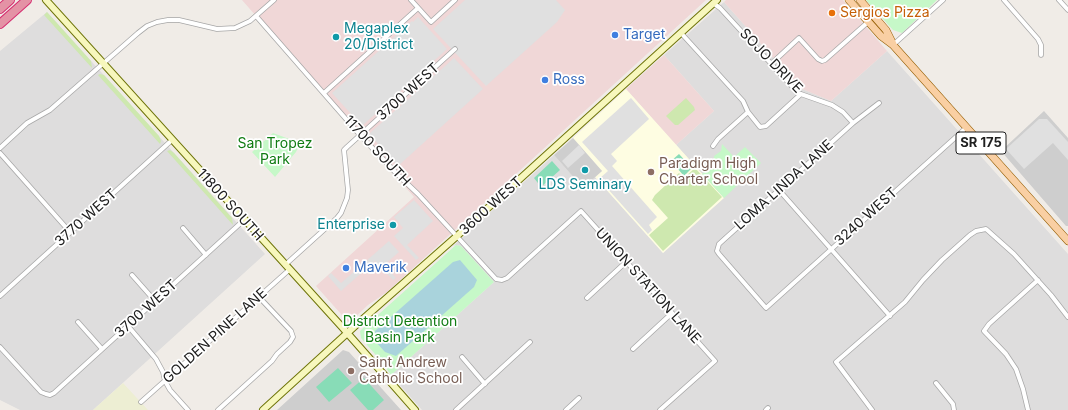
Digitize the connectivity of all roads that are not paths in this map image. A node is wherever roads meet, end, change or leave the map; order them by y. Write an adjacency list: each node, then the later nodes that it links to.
1 (10, 0): 14 (highway)
2 (46, 0): 23 (main road, 11800 SOUTH)
3 (274, 0): 16 (street)
4 (411, 0): 13 (street)
5 (455, 0): 13 (street)
6 (849, 0): 17 (main road, SR 175)
7 (860, 0): 20 (main road, SR 175)
8 (943, 0): 20 (street)
9 (1004, 0): 22 (street)
10 (1059, 0): 15 (street)
11 (24, 2): 18 (highway)
12 (715, 2): 19 (main road, 3600 WEST); 24 (street, SOJO DRIVE)
13 (418, 8): 25 (street)
14 (0, 9)
15 (1068, 10)
16 (256, 16): 23 (street); 25 (street, 11700 SOUTH)
17 (868, 22): 20 (main road, SR 175); 24 (street)
18 (0, 24)
19 (681, 33): 28 (street); 40 (main road, 3600 WEST)
20 (893, 45): 30 (main road, SR 175)
21 (455, 49): 31 (street, 3700 WEST)
22 (1041, 55)
23 (103, 64): 32 (main road, 11800 SOUTH); 34 (street)
24 (771, 64): 26 (street, SOJO DRIVE)
25 (324, 93): 31 (street, 11700 SOUTH)
26 (801, 94): 28 (street); 29 (street, SOJO DRIVE)
27 (879, 103): 29 (street, LOMA LINDA LANE)
28 (748, 112): 33 (street)
29 (852, 123): 36 (street, LOMA LINDA LANE)
30 (967, 127): 41 (main road, SR 175); 42 (street, 3240 WEST)
31 (360, 134): 40 (street, 11700 SOUTH); 45 (street, 3700 WEST)
32 (172, 140): 37 (main road, 11800 SOUTH); 39 (street, 3770 WEST)
33 (714, 146)
34 (0, 148)
35 (0, 153): 39 (street)
36 (778, 190): 42 (street); 54 (street, LOMA LINDA LANE)
37 (244, 220): 43 (street, 3700 WEST); 45 (main road, 11800 SOUTH)
38 (183, 228): 43 (street)
39 (70, 232): 50 (street, 3770 WEST)
40 (457, 236): 48 (street, 11700 SOUTH); 60 (main road, 3600 WEST)
41 (1068, 241)
42 (830, 248): 54 (street, 3240 WEST); 56 (street)
43 (206, 255): 53 (street, 3700 WEST)
44 (626, 262): 48 (street, UNION STATION LANE); 52 (street); 55 (street, UNION STATION LANE)
45 (285, 265): 46 (main road, 11800 SOUTH)
46 (289, 270): 51 (street, GOLDEN PINE LANE); 60 (main road, 11800 SOUTH)
47 (132, 275): 53 (street)
48 (502, 280)
49 (1038, 280): 56 (street); 57 (street); 80 (street)
50 (0, 296)
51 (260, 297): 66 (street, GOLDEN PINE LANE); 72 (street)
52 (587, 298)
53 (155, 301): 59 (street, 3700 WEST)
54 (766, 308)
55 (671, 314): 64 (street); 77 (street, UNION STATION LANE)
56 (890, 316): 78 (street)
57 (1068, 317)
58 (78, 322): 63 (street)
59 (128, 326): 63 (street, 3700 WEST); 66 (street)
60 (347, 333): 73 (main road, 3600 WEST); 74 (main road, 11800 SOUTH)
61 (530, 342): 68 (street)
62 (0, 347): 63 (street, 3700 WEST)
63 (102, 349)
64 (633, 349)
65 (462, 357): 68 (street)
66 (165, 381): 70 (street, GOLDEN PINE LANE); 71 (street)
67 (936, 383): 79 (street)
68 (485, 384): 75 (street)
69 (579, 398): 76 (street)
70 (141, 402)
71 (188, 410)
72 (218, 410)
73 (263, 410)
74 (415, 410)
75 (456, 410)
76 (566, 410)
77 (660, 410)
78 (872, 410)
79 (954, 410)
80 (1028, 410)

